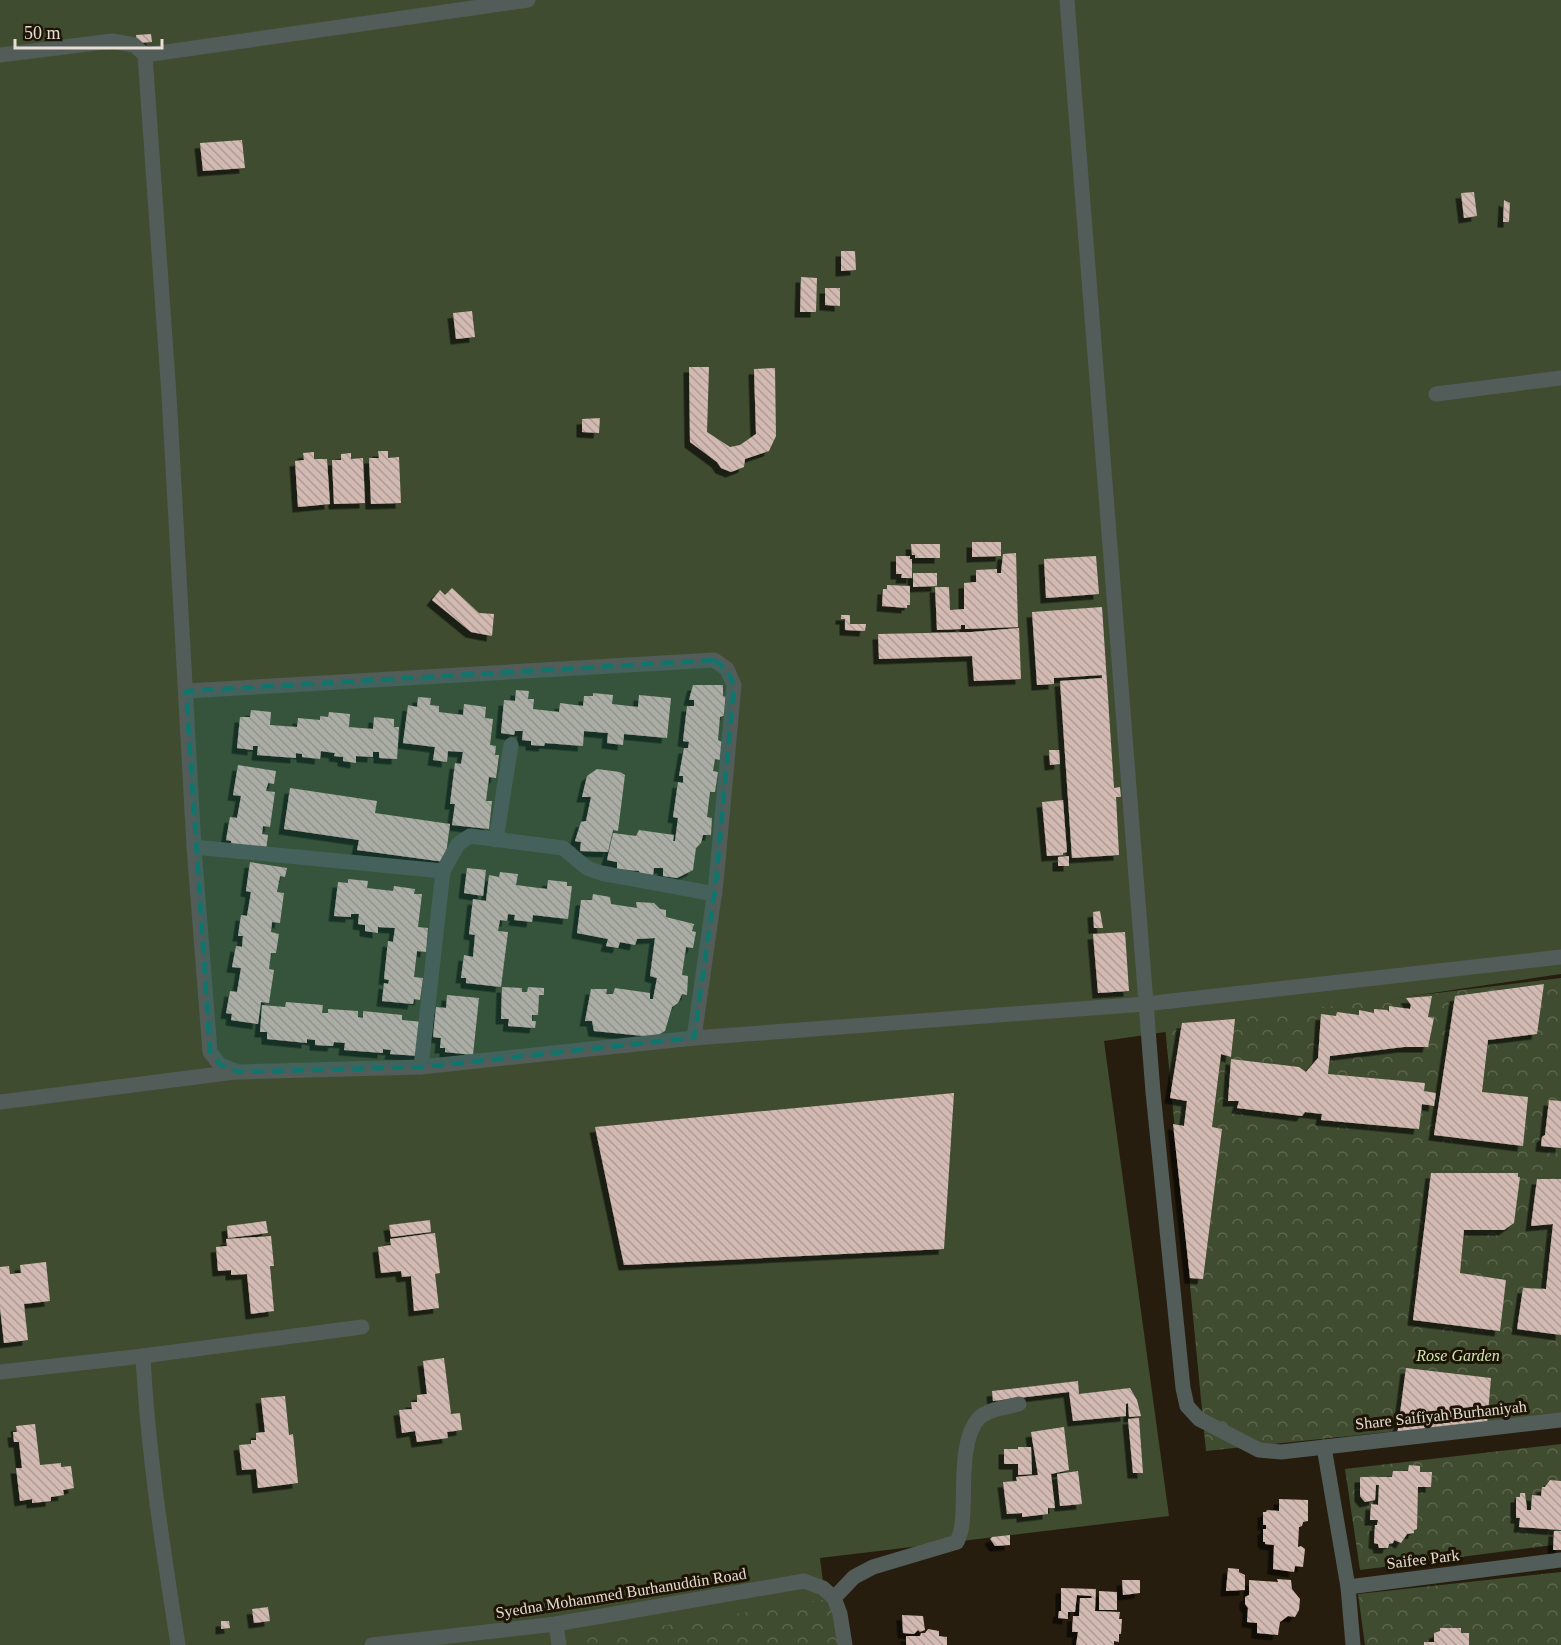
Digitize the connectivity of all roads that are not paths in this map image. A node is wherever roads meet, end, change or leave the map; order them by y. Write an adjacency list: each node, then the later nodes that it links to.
1 (528, 0): 4 (street)
2 (1067, 0): 14 (street, Share Saifiyah Burhaniyah)
3 (0, 55): 4 (street)
4 (145, 55): 7 (street)
5 (1561, 378): 6 (street)
6 (1436, 394)
7 (186, 691): 10 (street); 12 (street)
8 (511, 745): 9 (street)
9 (496, 840): 11 (street); 12 (street)
10 (194, 847): 11 (street); 17 (street)
11 (443, 871): 16 (street)
12 (715, 894): 15 (street)
13 (1561, 957): 14 (street)
14 (1145, 1004): 15 (street); 24 (street, Share Saifiyah Burhaniyah)
15 (694, 1038): 16 (street)
16 (421, 1067): 17 (street)
17 (238, 1072): 18 (street)
18 (0, 1102)
19 (362, 1327): 20 (street)
20 (143, 1356): 21 (street); 29 (street)
21 (0, 1372)
22 (1019, 1404): 27 (street)
23 (1561, 1420): 24 (street, Share Saifiyah Burhaniyah)
24 (1324, 1446): 26 (street)
25 (1561, 1560): 26 (street, Saifee Park)
26 (1348, 1587): 33 (street)
27 (834, 1598): 28 (street, Syedna Mohammed Burhanuddin Road); 32 (street)
28 (556, 1624): 30 (street, Syedna Mohammed Burhanuddin Road); 31 (street)
29 (178, 1645)
30 (372, 1645)
31 (559, 1645)
32 (845, 1645)
33 (1353, 1645)

